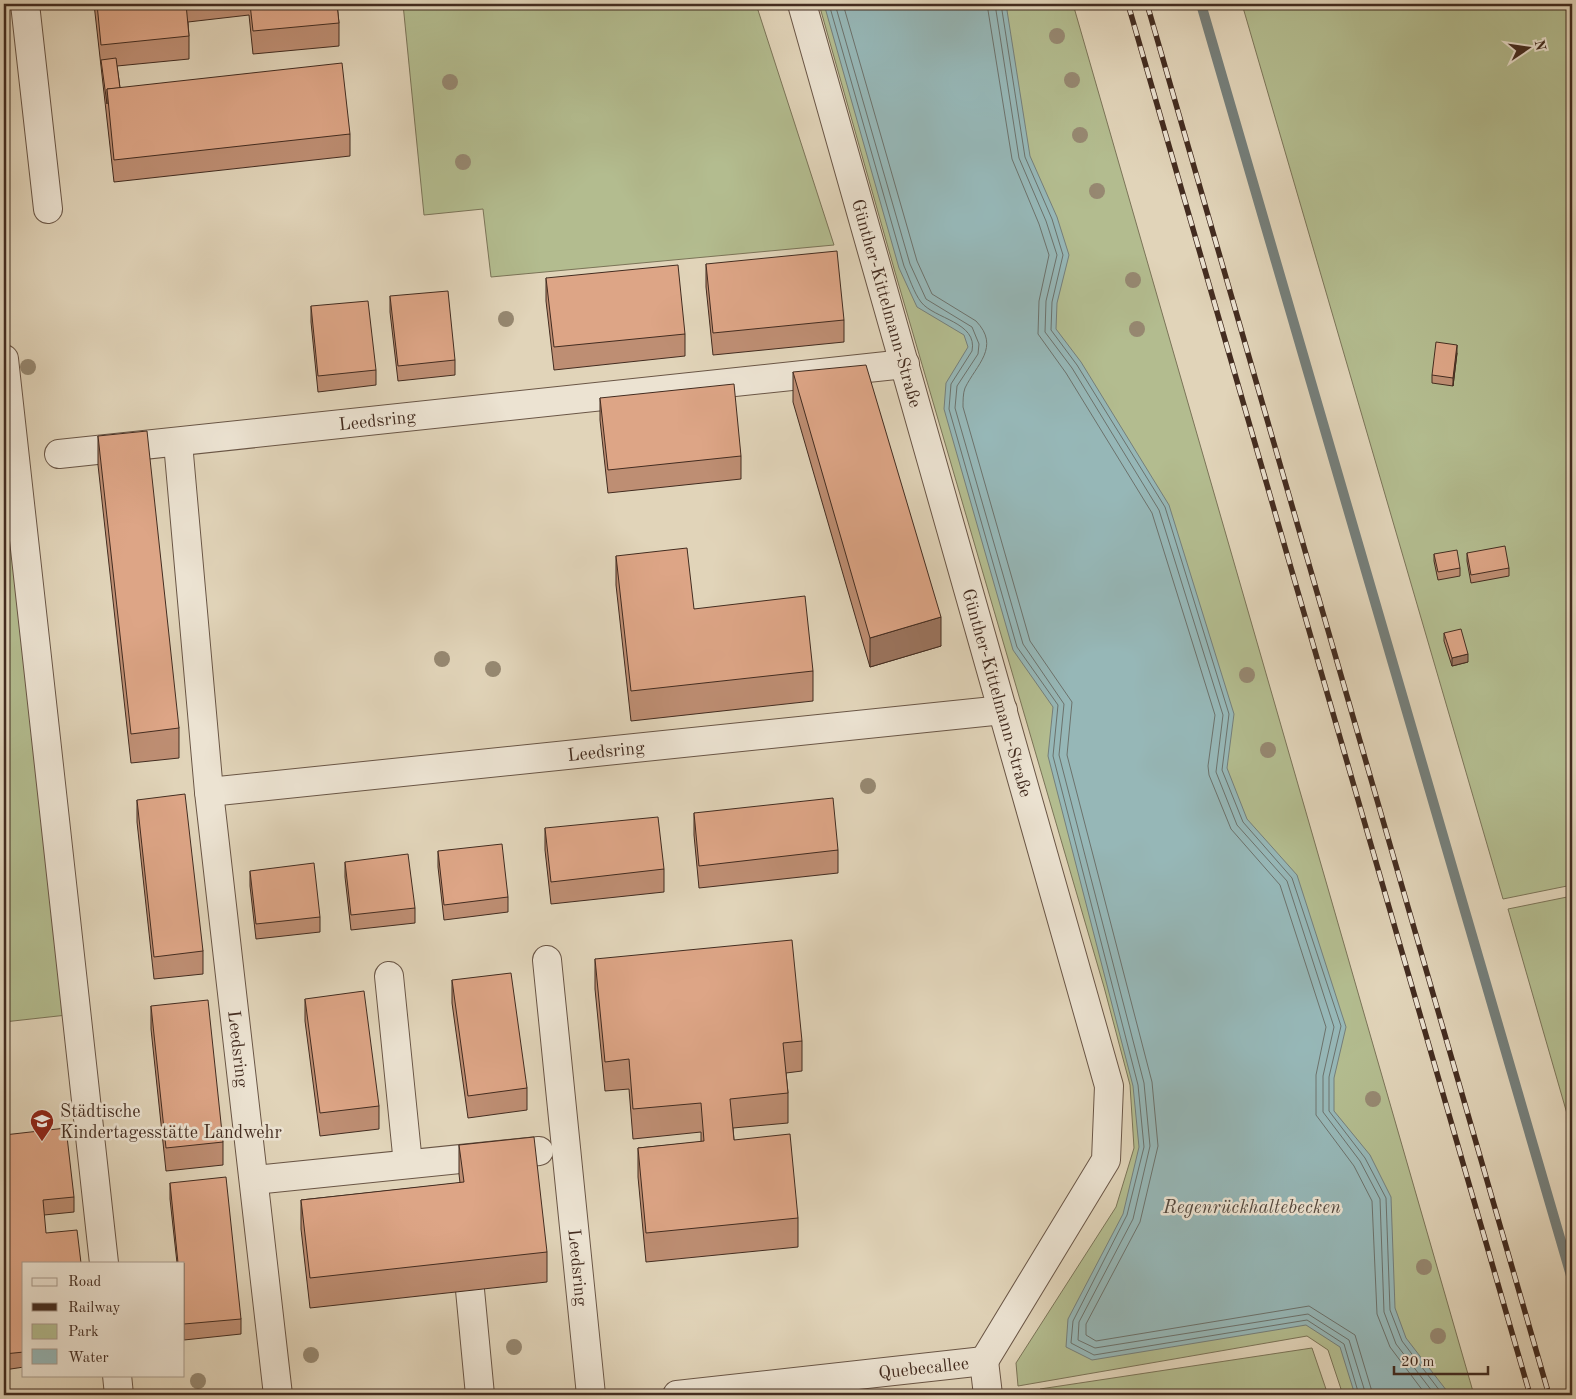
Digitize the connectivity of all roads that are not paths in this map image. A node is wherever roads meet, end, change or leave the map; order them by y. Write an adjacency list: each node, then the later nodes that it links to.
1 (26, 4): 3 (street)
2 (802, 4): 5 (street, Günther-Kittelmann-Straße)
3 (48, 209)
4 (4, 358): 15 (street)
5 (905, 364): 6 (street, Leedsring); 8 (street, Günther-Kittelmann-Straße)
6 (178, 443): 7 (street, Leedsring); 9 (street, Leedsring)
7 (59, 454)
8 (1003, 710): 9 (street, Leedsring); 17 (street, Günther-Kittelmann-Straße)
9 (209, 792): 14 (street, Leedsring)
10 (547, 960): 22 (street, Leedsring)
11 (389, 976): 13 (street)
12 (539, 1151): 13 (street)
13 (408, 1164): 14 (street)
14 (254, 1180): 20 (street, Leedsring)
15 (104, 1262)
16 (470, 1290): 21 (street)
17 (984, 1361): 23 (street, Quebecallee); 24 (street, Quebecallee)
18 (117, 1376): 19 (street)
19 (119, 1395)
20 (278, 1395)
21 (480, 1395)
22 (591, 1395)
23 (677, 1395)
24 (988, 1395)

